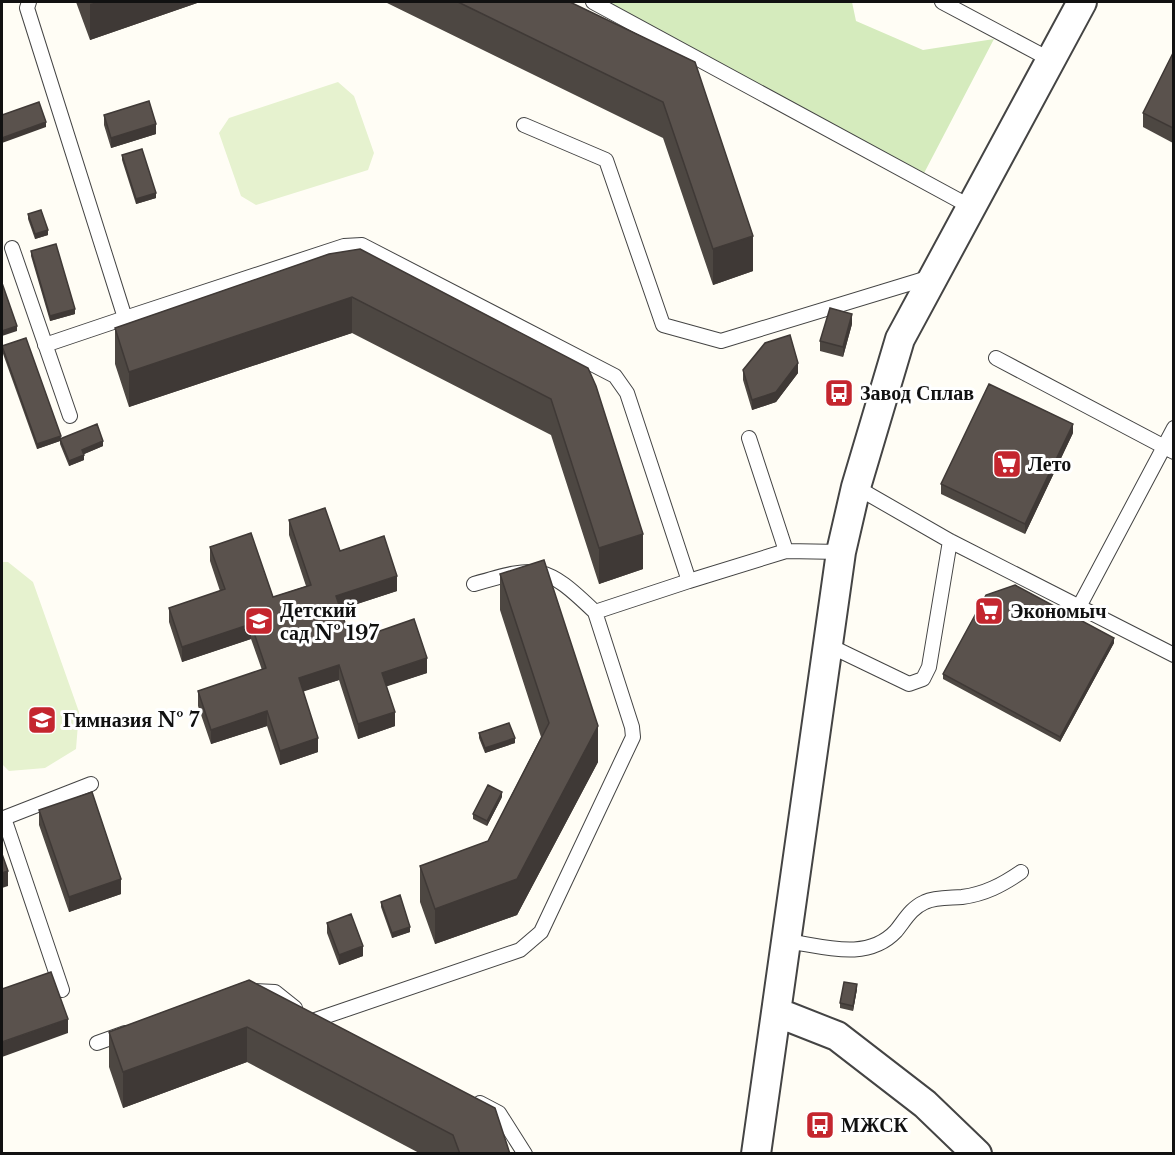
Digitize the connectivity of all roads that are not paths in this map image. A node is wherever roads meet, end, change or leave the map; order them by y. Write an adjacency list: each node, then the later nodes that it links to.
1 (29, 2): 10 (lane)
2 (593, 2): 7 (lane)
3 (942, 2): 5 (lane)
4 (1082, 2): 5 (street)
5 (1051, 60): 7 (street)
6 (524, 124): 9 (lane)
7 (971, 207): 9 (street)
8 (12, 248): 11 (lane)
9 (935, 276): 17 (street)
10 (125, 318): 11 (lane); 21 (lane)
11 (45, 345): 13 (lane)
12 (996, 358): 16 (lane)
13 (70, 416)
14 (1173, 428): 16 (lane)
15 (749, 438): 19 (lane)
16 (1169, 449): 23 (lane)
17 (856, 487): 18 (lane); 20 (street)
18 (950, 541): 23 (lane); 25 (lane)
19 (786, 551): 20 (lane); 21 (lane)
20 (841, 552): 25 (street)
21 (689, 581): 24 (lane)
22 (474, 584): 24 (lane)
23 (1080, 605): 26 (lane)
24 (595, 612): 34 (lane)
25 (828, 645): 30 (street)
26 (1173, 655)
27 (91, 784): 28 (lane)
28 (3, 819): 31 (lane)
29 (1021, 872): 30 (lane)
30 (786, 941): 33 (street)
31 (62, 990)
32 (245, 990): 34 (lane)
33 (776, 1012): 40 (street); 41 (street)
34 (312, 1021): 36 (lane)
35 (139, 1028): 37 (lane)
36 (332, 1031)
37 (97, 1043)
38 (468, 1097): 39 (lane)
39 (525, 1154)
40 (756, 1154)
41 (977, 1154)

